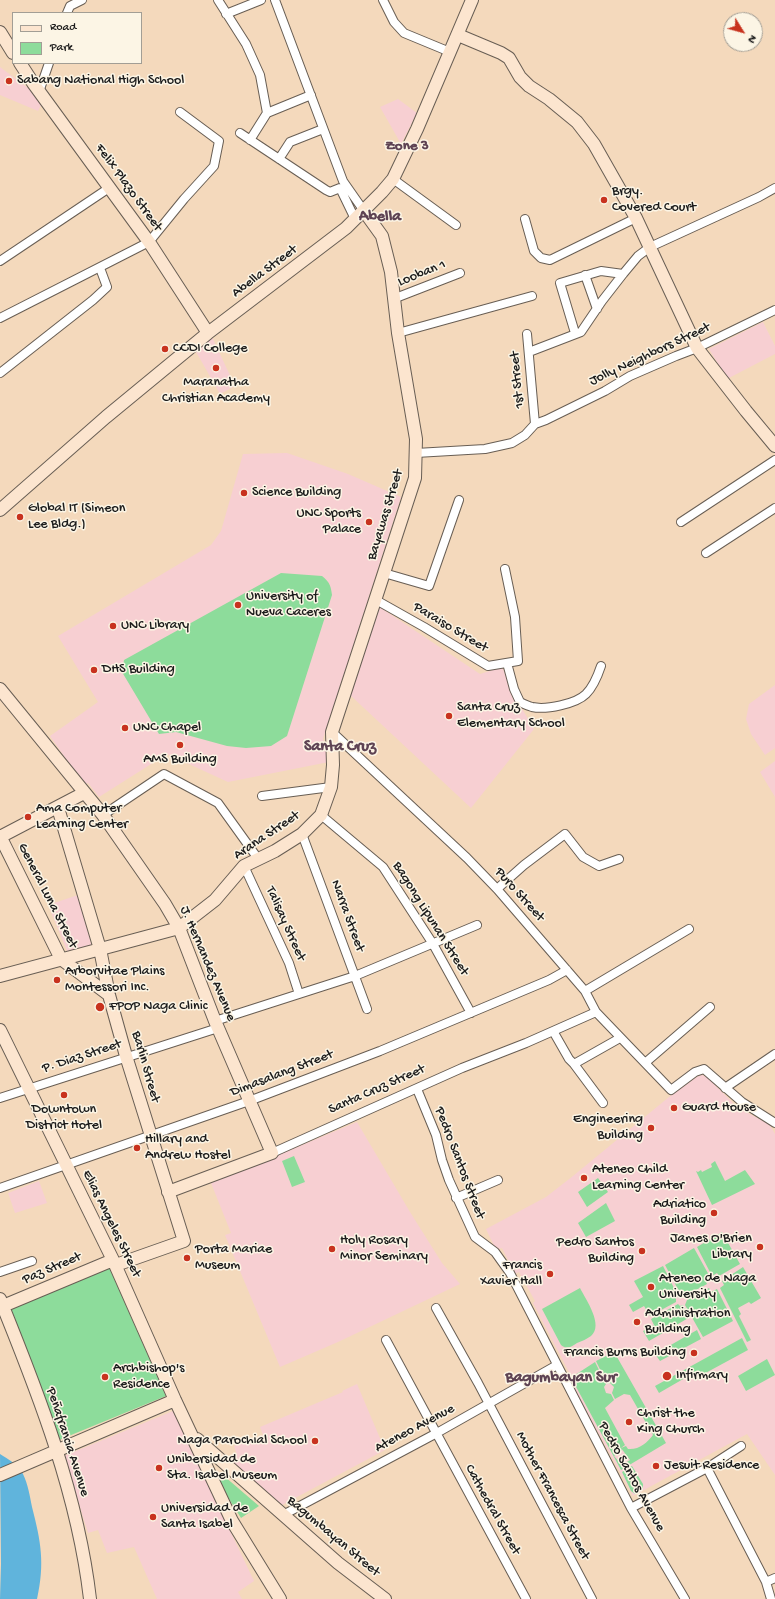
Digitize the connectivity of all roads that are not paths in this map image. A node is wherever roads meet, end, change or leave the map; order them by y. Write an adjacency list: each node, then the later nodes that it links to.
1 (82, 0): 7 (street)
2 (218, 0): 8 (street)
3 (261, 0): 8 (street)
4 (275, 0): 16 (street)
5 (383, 0): 12 (street)
6 (472, 0): 10 (street, Abella Street)
7 (67, 12)
8 (226, 14): 18 (street)
9 (0, 32): 11 (street)
10 (458, 35): 12 (street, Abella Street); 29 (street)
11 (12, 51)
12 (450, 52): 23 (street, Abella Street)
13 (21, 64): 15 (street, Felix Plazo Street)
14 (49, 64): 15 (street)
15 (39, 92): 24 (street, Felix Plazo Street)
16 (311, 95): 18 (street); 19 (street)
17 (180, 112): 32 (street)
18 (267, 113): 21 (street)
19 (323, 129): 22 (street); 26 (street)
20 (240, 133): 21 (street)
21 (250, 140): 22 (street)
22 (279, 159): 27 (street)
23 (393, 179): 28 (street, Abella Street); 31 (street)
24 (109, 188): 32 (street, Felix Plazo Street); 34 (street)
25 (775, 188): 33 (street)
26 (357, 200): 27 (street); 28 (street)
27 (348, 206): 28 (street)
28 (360, 215): 40 (street, Bayawas Street); 44 (street, Abella Street)
29 (636, 218): 30 (street); 33 (street)
30 (525, 219)
31 (456, 225)
32 (150, 242): 35 (street); 44 (street, Felix Plazo Street)
33 (650, 247): 37 (street); 48 (street)
34 (0, 261)
35 (100, 268): 43 (street); 50 (street)
36 (460, 273): 40 (street, Looban 1)
37 (623, 274): 38 (street); 41 (street)
38 (585, 275): 41 (street); 46 (street)
39 (532, 296): 45 (street)
40 (393, 299): 45 (street, Bayawas Street)
41 (597, 309): 46 (street)
42 (775, 310): 48 (street, Jolly Neighbors Street)
43 (0, 318)
44 (208, 333): 57 (street, Abella Street)
45 (398, 333): 53 (street, Bayawas Street)
46 (575, 333): 49 (street)
47 (527, 334): 49 (street, 1st Street)
48 (697, 348): 51 (street, Jolly Neighbors Street); 52 (street)
49 (529, 352): 51 (street, 1st Street)
50 (0, 373)
51 (535, 424): 53 (street)
52 (775, 446)
53 (416, 453): 61 (street, Bayawas Street)
54 (775, 460): 58 (street)
55 (459, 500): 61 (street)
56 (775, 508): 59 (street)
57 (0, 510)
58 (681, 522)
59 (706, 553)
60 (505, 569): 63 (street)
61 (384, 573): 62 (street, Bayawas Street)
62 (376, 600): 63 (street, Paraiso Street); 66 (street, Bayawas Street)
63 (507, 663): 64 (street)
64 (601, 666)
65 (0, 689): 68 (street, J. Hernandez Avenue)
66 (332, 732): 67 (street, Arana Street); 78 (street, Puro Street)
67 (331, 787): 69 (street); 72 (street, Arana Street)
68 (84, 793): 70 (street); 71 (street, J. Hernandez Avenue)
69 (262, 796)
70 (58, 808): 74 (street); 83 (street, Barlin Street)
71 (103, 815): 76 (street); 80 (street, J. Hernandez Avenue)
72 (321, 815): 73 (street, Arana Street); 82 (street, Bagong Lipunan Street)
73 (302, 834): 76 (street, Arana Street); 87 (street, Narra Street)
74 (0, 837): 84 (street, General Luna Street)
75 (619, 859): 78 (street)
76 (259, 860): 77 (street, Arana Street)
77 (244, 866): 80 (street, Arana Street); 89 (street, Talisay Street)
78 (497, 889): 85 (street, Puro Street)
79 (476, 925): 82 (street, P. Diaz Street)
80 (178, 928): 83 (street, Arana Street); 95 (street, J. Hernandez Avenue)
81 (689, 929): 88 (street)
82 (433, 944): 87 (street, P. Diaz Street); 94 (street, Bagong Lipunan Street)
83 (100, 949): 84 (street, Arana Street); 90 (street, Barlin Street)
84 (62, 959): 86 (street, Arana Street); 90 (street, General Luna Street)
85 (568, 970): 88 (street, Puro Street); 94 (street, Dimasalang Street)
86 (0, 976)
87 (355, 976): 89 (street, P. Diaz Street); 92 (street, Narra Street)
88 (584, 991): 93 (street, Puro Street)
89 (299, 994): 95 (street, P. Diaz Street)
90 (109, 995): 100 (street, Barlin Street)
91 (710, 1007): 102 (street)
92 (367, 1008)
93 (596, 1012): 97 (street, Santa Cruz Street); 98 (street, Puro Street)
94 (471, 1013): 107 (street, Dimasalang Street)
95 (217, 1025): 100 (street, P. Diaz Street); 107 (street, J. Hernandez Avenue)
96 (0, 1030): 103 (street, Elias Angeles Street)
97 (552, 1031): 101 (street); 105 (street, Santa Cruz Street)
98 (620, 1038): 101 (street); 102 (street, Puro Street)
99 (775, 1054): 104 (street)
100 (126, 1056): 103 (street, P. Diaz Street); 110 (street, Barlin Street)
101 (574, 1064): 108 (street)
102 (645, 1064): 104 (street, Puro Street)
103 (29, 1088): 106 (street, P. Diaz Street); 112 (street, Elias Angeles Street)
104 (725, 1088): 109 (street)
105 (417, 1089): 111 (street, Santa Cruz Street); 116 (street, Pedro Santos Street)
106 (0, 1098)
107 (249, 1100): 110 (street, Dimasalang Street); 111 (street, J. Hernandez Avenue)
108 (603, 1103)
109 (775, 1123)
110 (150, 1136): 112 (street, Dimasalang Street); 115 (street, Barlin Street)
111 (272, 1153): 115 (street, Santa Cruz Street)
112 (66, 1166): 114 (street, Dimasalang Street); 119 (street, Elias Angeles Street)
113 (498, 1180): 116 (street)
114 (0, 1188)
115 (168, 1192): 117 (street, Barlin Street)
116 (456, 1198): 124 (street, Pedro Santos Street)
117 (184, 1241): 119 (street, Paz Street)
118 (32, 1261): 120 (street)
119 (114, 1262): 121 (street, Paz Street); 125 (street, Elias Angeles Street)
120 (0, 1272)
121 (1, 1302): 130 (street, Peñafrancia Avenue)
122 (436, 1308): 126 (street, Mother Francesca Street)
123 (386, 1340): 128 (street, Cathedral Street)
124 (557, 1365): 126 (street, Ateneo Avenue); 133 (street, Pedro Santos Avenue)
125 (175, 1400): 127 (street, Elias Angeles Street); 130 (street)
126 (488, 1404): 128 (street, Ateneo Avenue); 141 (street, Mother Francesca Street)
127 (191, 1433): 134 (street, Bagumbayan Street); 138 (street, Elias Angeles Street)
128 (436, 1434): 134 (street, Ateneo Avenue); 140 (street, Cathedral Street)
129 (741, 1446): 131 (street)
130 (57, 1450): 132 (street); 137 (street, Peñafrancia Avenue)
131 (707, 1468): 133 (street); 136 (street)
132 (0, 1475)
133 (631, 1508): 142 (street, Pedro Santos Avenue)
134 (283, 1515): 139 (street, Bagumbayan Street)
135 (775, 1578): 136 (street)
136 (766, 1582): 143 (street)
137 (90, 1599)
138 (280, 1599)
139 (385, 1599)
140 (526, 1599)
141 (592, 1599)
142 (685, 1599)
143 (771, 1599)

